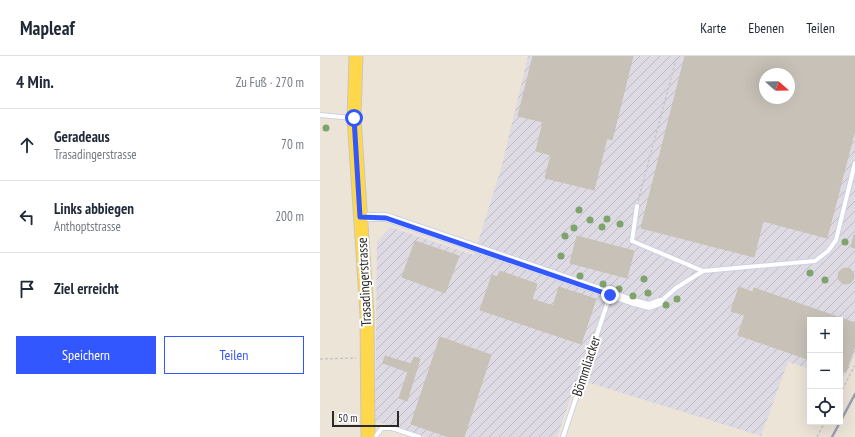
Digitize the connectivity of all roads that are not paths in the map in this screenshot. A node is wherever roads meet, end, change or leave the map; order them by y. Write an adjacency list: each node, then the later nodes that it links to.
1 (356, 56): 3 (main road, Trasadingerstrasse)
2 (320, 115): 3 (lane)
3 (354, 118): 6 (main road, Trasadingerstrasse)
4 (855, 163): 7 (lane)
5 (637, 206): 7 (lane)
6 (360, 217): 8 (street); 10 (main road, Trasadingerstrasse)
7 (703, 271): 9 (lane)
8 (610, 295): 9 (street); 13 (lane, Bömmliacker)
9 (660, 302)
10 (368, 437)
11 (375, 437): 12 (lane)
12 (419, 437)
13 (563, 437)

